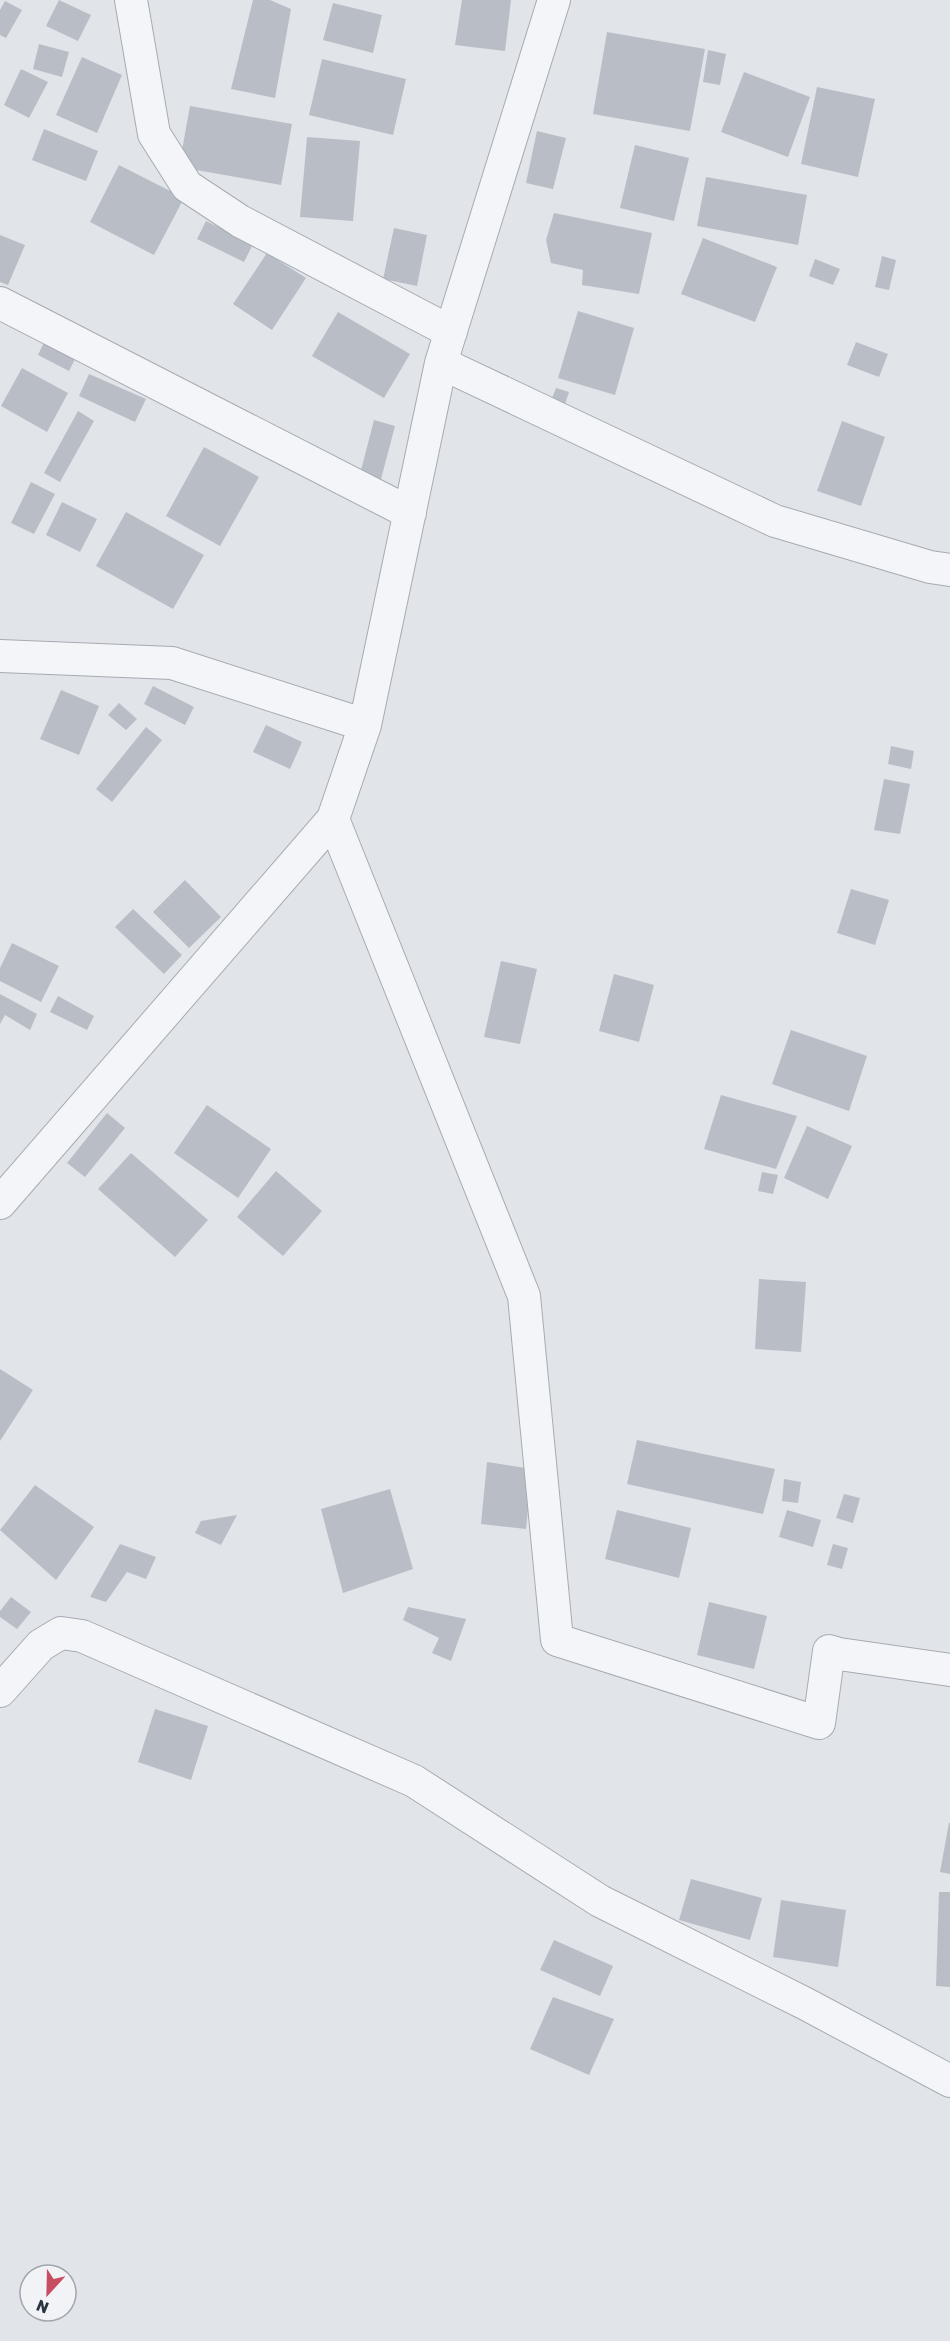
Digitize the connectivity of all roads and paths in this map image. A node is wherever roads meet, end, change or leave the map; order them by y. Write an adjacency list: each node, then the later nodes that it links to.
1 (130, 0): 4 (street)
2 (554, 0): 4 (street)
3 (0, 303): 6 (street)
4 (451, 332): 5 (street)
5 (441, 363): 6 (street); 7 (street)
6 (410, 513): 9 (street)
7 (950, 570)
8 (0, 656): 9 (street)
9 (365, 725): 10 (street)
10 (333, 819): 11 (street); 12 (street)
11 (0, 1203)
12 (950, 1671)
13 (0, 1691): 14 (street)
14 (950, 2081)

